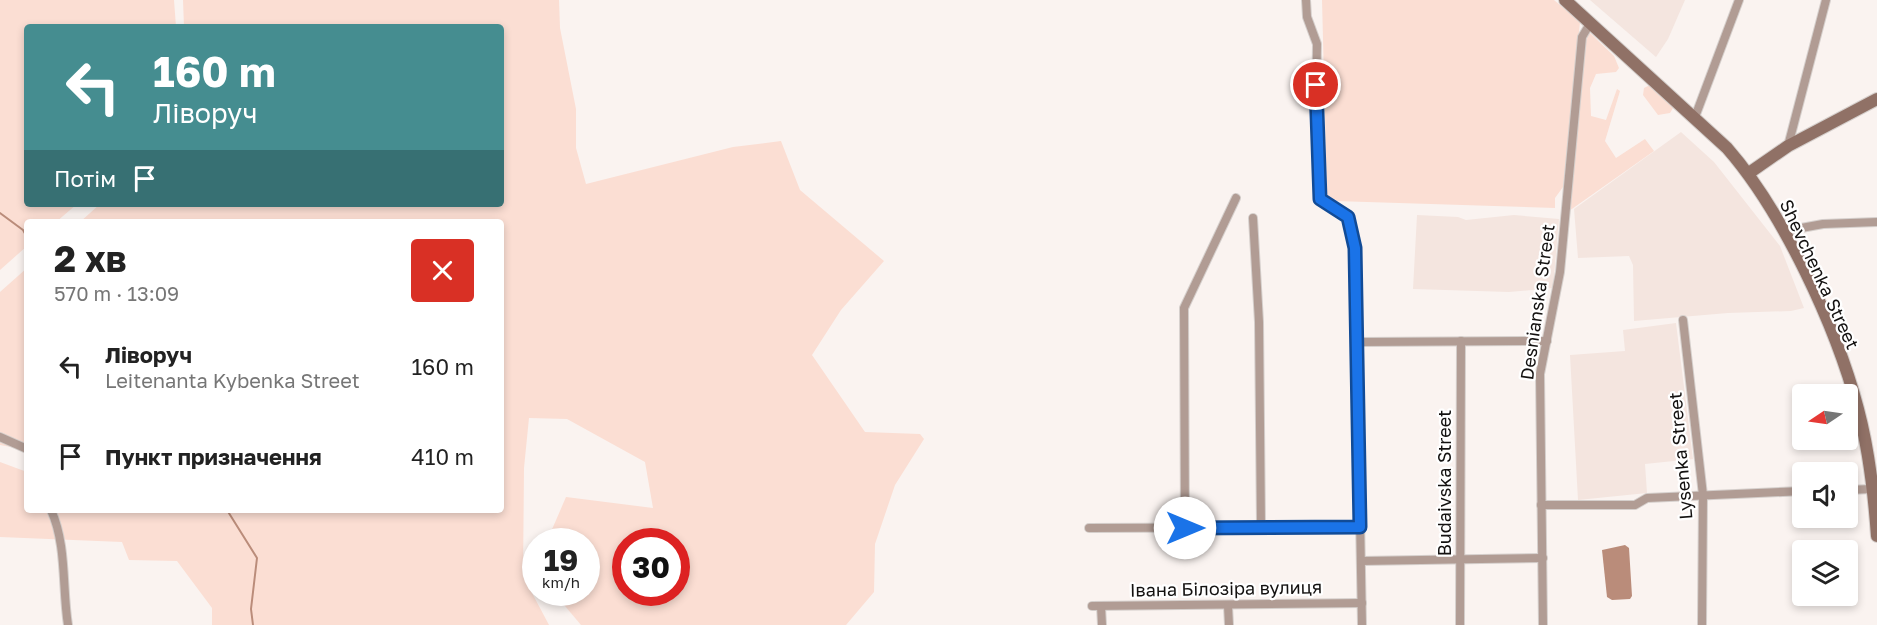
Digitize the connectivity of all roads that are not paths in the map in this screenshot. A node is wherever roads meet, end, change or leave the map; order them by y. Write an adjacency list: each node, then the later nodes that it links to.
1 (1306, 0): 17 (street)
2 (1565, 0): 5 (street, Shevchenka Street)
3 (1739, 0): 7 (street)
4 (1826, 0): 8 (street)
5 (1591, 22): 7 (street, Shevchenka Street); 16 (street, Desnianska Street)
6 (1877, 99): 8 (street)
7 (1695, 117): 9 (street, Shevchenka Street)
8 (1788, 146): 9 (street)
9 (1749, 173): 13 (street, Shevchenka Street)
10 (1236, 198): 28 (street)
11 (1253, 218): 29 (street)
12 (1877, 222): 13 (street)
13 (1785, 231): 20 (street, Shevchenka Street)
14 (1683, 320): 23 (street, Lysenka Street)
15 (1461, 341): 16 (street); 17 (street); 32 (street, Budaivska Street)
16 (1547, 341): 24 (street, Desnianska Street)
17 (1359, 342): 26 (street)
18 (0, 437): 19 (street)
19 (24, 448)
20 (1872, 489): 21 (street); 30 (street, Shevchenka Street)
21 (1858, 490)
22 (1792, 492): 23 (street)
23 (1703, 495): 24 (street); 42 (street, Lysenka Street)
24 (1541, 505): 31 (street, Desnianska Street)
25 (52, 513): 36 (street)
26 (1360, 527): 29 (street); 33 (street)
27 (1089, 528): 28 (street)
28 (1185, 528): 29 (street)
29 (1261, 528)
30 (1877, 536)
31 (1543, 558): 32 (street); 41 (street, Desnianska Street)
32 (1459, 559): 33 (street); 40 (street, Budaivska Street)
33 (1361, 561): 34 (street)
34 (1362, 603): 35 (street, Івана Білозіра вулиця); 39 (street)
35 (1228, 606): 37 (street, Івана Білозіра вулиця); 38 (street)
36 (68, 625)
37 (1102, 625)
38 (1229, 625)
39 (1362, 625)
40 (1460, 625)
41 (1543, 625)
42 (1702, 625)

